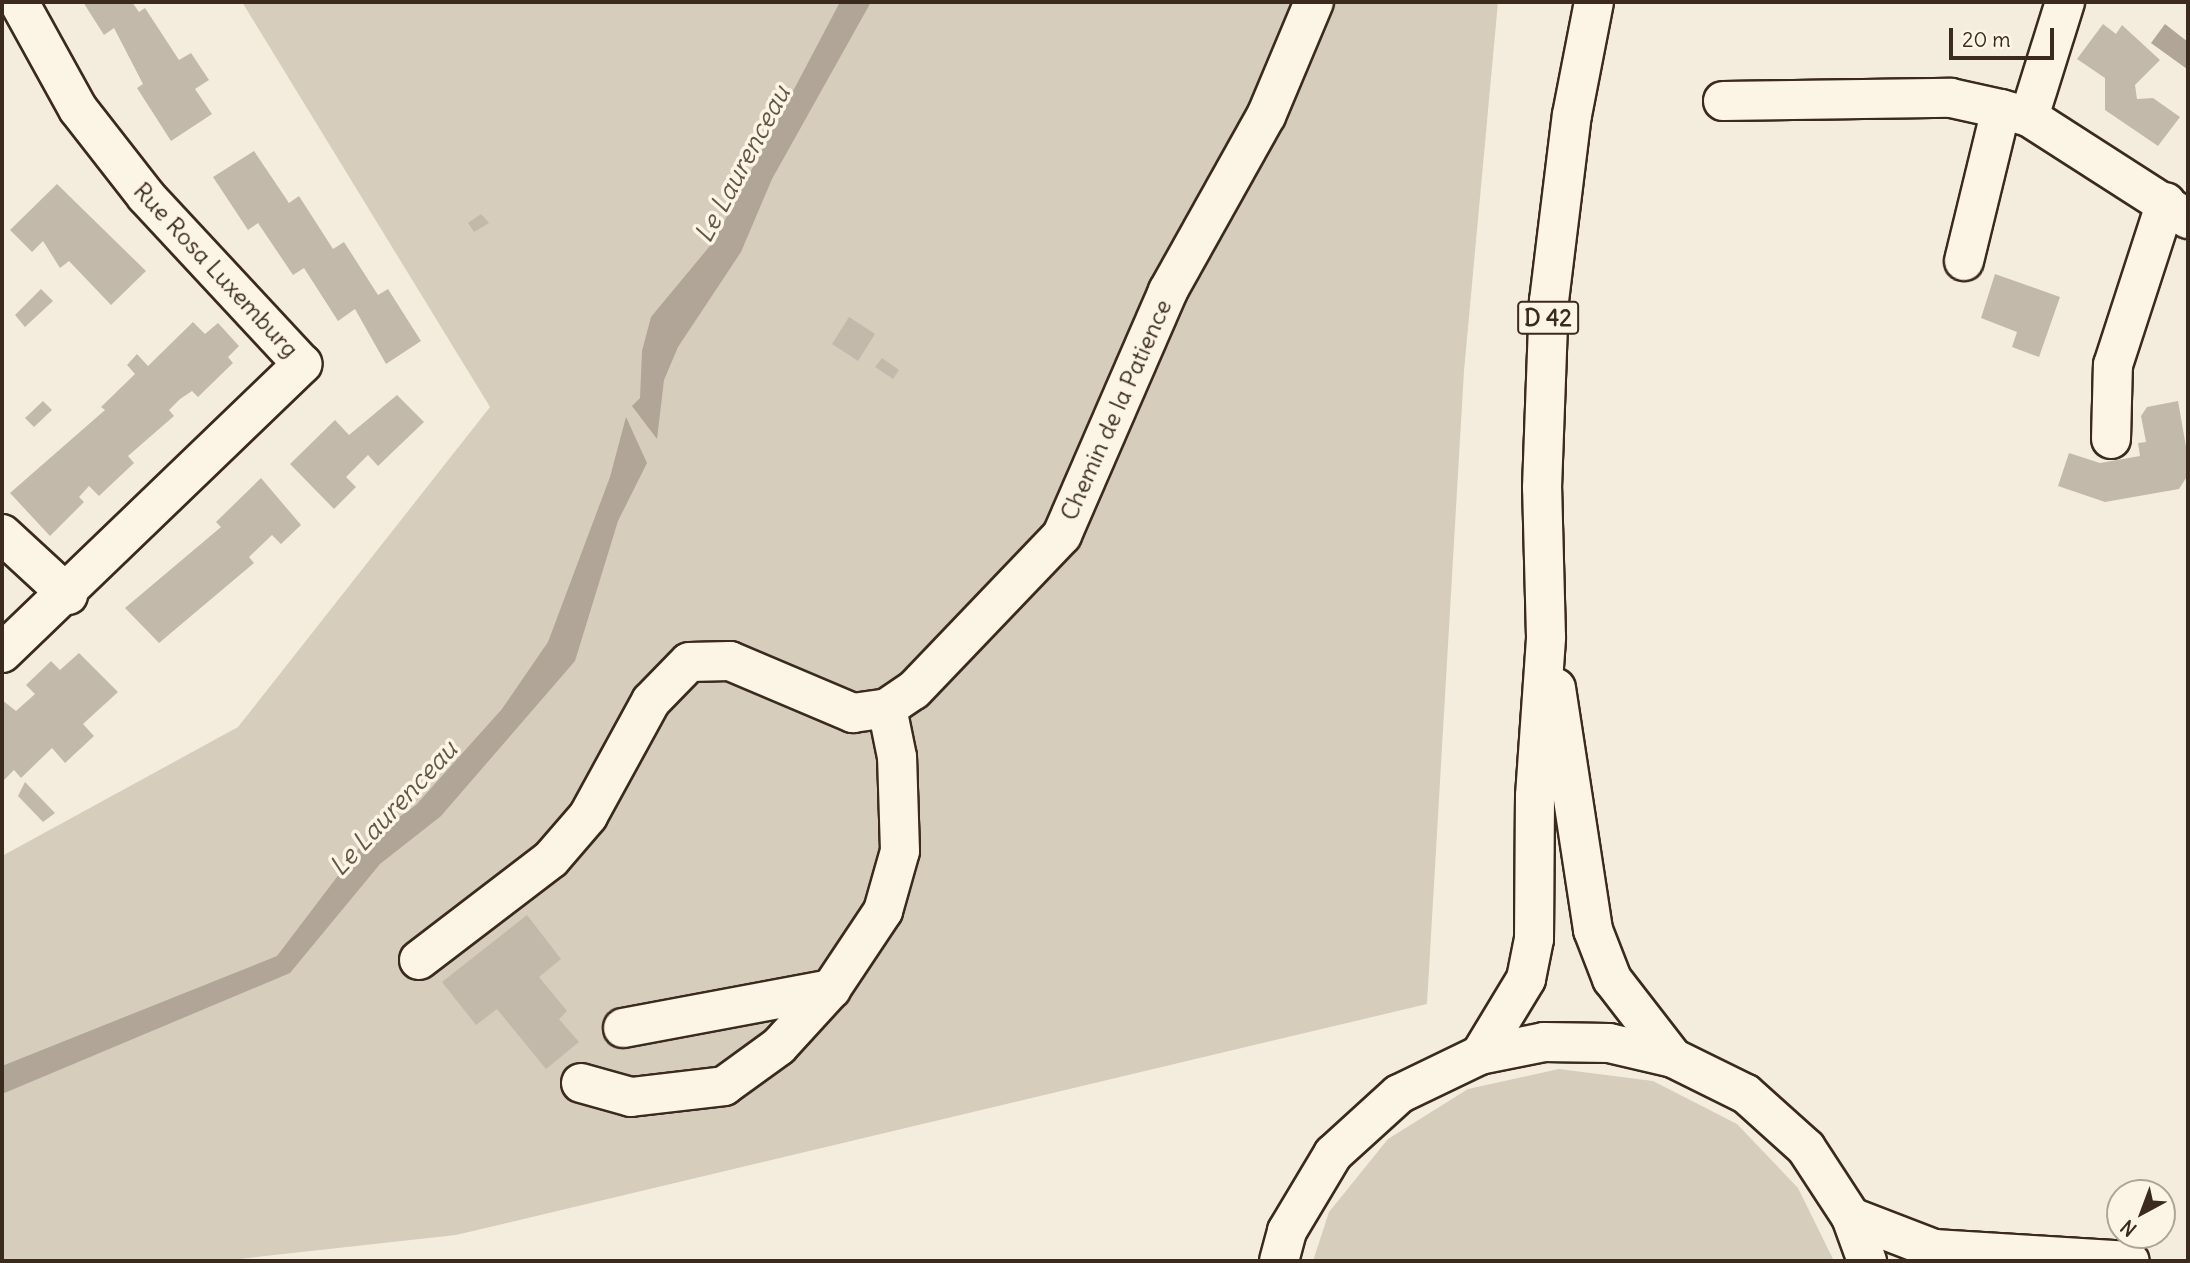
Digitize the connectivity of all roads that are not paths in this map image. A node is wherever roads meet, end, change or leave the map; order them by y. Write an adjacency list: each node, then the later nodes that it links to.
1 (19, 2): 11 (street, Rue Rosa Luxemburg)
2 (1314, 2): 14 (street, Chemin de la Patience)
3 (1594, 2): 12 (street, D 42)
4 (2065, 2): 6 (street)
5 (1723, 101): 6 (street)
6 (2015, 113): 7 (street); 8 (street)
7 (2177, 211): 9 (street)
8 (1964, 261)
9 (2111, 439)
10 (2, 534): 11 (street)
11 (68, 595): 13 (street, Rue Rosa Luxemburg)
12 (1546, 637): 18 (street, D 42); 19 (street, D 42)
13 (2, 653)
14 (887, 708): 15 (street, Chemin de la Patience); 16 (street)
15 (419, 960)
16 (831, 989): 17 (street); 20 (street)
17 (623, 1028)
18 (1480, 1055): 19 (street); 22 (street)
19 (1673, 1058): 21 (street)
20 (581, 1083)
21 (1851, 1217): 23 (street); 24 (street)
22 (1279, 1261)
23 (1867, 1261)
24 (2130, 1261)

